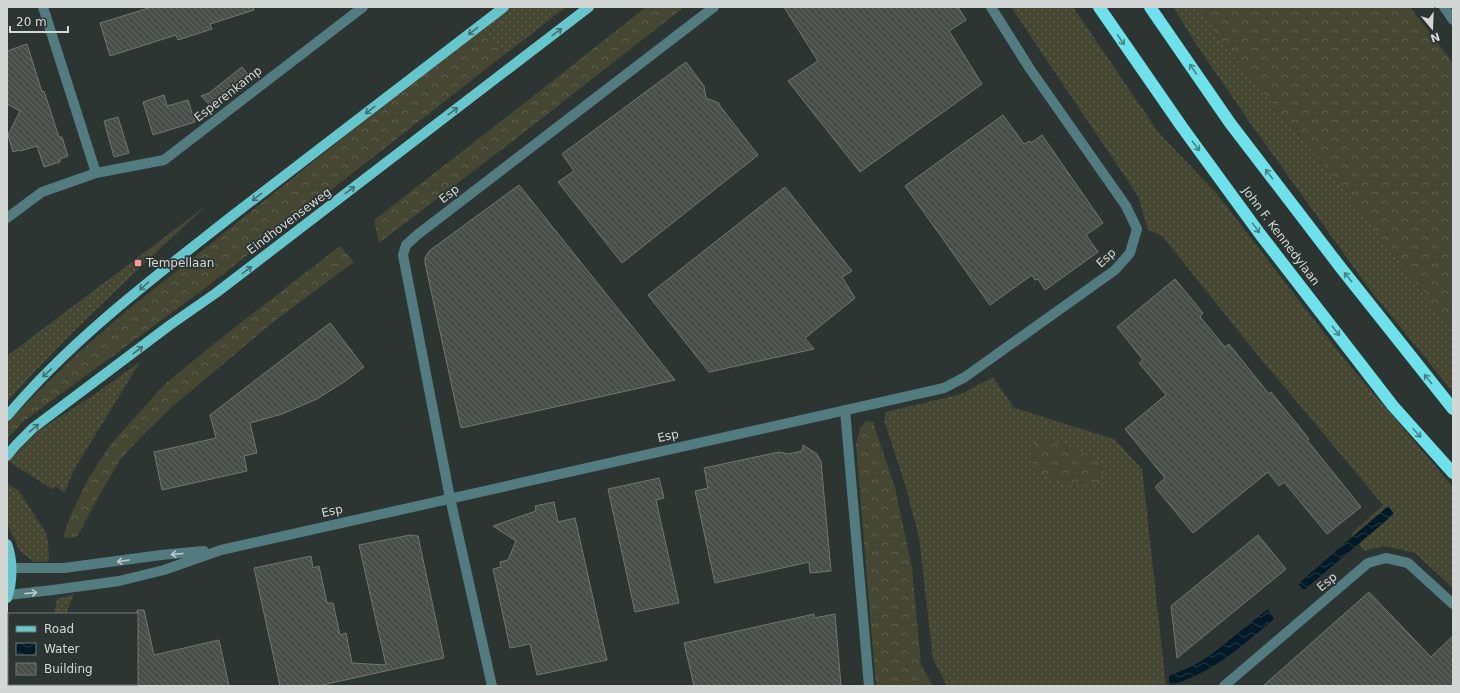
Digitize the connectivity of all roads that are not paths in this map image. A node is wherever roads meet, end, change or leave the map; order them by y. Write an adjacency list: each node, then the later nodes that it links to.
1 (43, 7): 11 (street)
2 (363, 7): 11 (street, Esperenkamp)
3 (504, 7): 15 (main road, one-way to 15)
4 (589, 7): 16 (main road, Eindhovenseweg, one-way to 4)
5 (714, 7): 18 (street, Esp)
6 (991, 7): 14 (street, Esp)
7 (1099, 7): 17 (highway, John F. Kennedylaan, one-way to 17)
8 (1150, 7): 13 (highway, one-way to 8)
9 (1444, 7): 10 (street)
10 (1453, 20)
11 (96, 173): 12 (street, Esperenkamp)
12 (7, 218)
13 (1453, 409)
14 (845, 410): 18 (street, Esp); 25 (street)
15 (7, 416)
16 (7, 456)
17 (1453, 473)
18 (450, 498): 20 (street, Esp); 24 (street, Esp)
19 (7, 544): 21 (main road)
20 (221, 550): 21 (street, Esp, one-way to 21); 22 (street, Esp, one-way to 20)
21 (11, 568): 22 (main road)
22 (8, 596)
23 (1453, 604): 26 (street, Esp)
24 (492, 686)
25 (868, 686)
26 (1224, 686)

